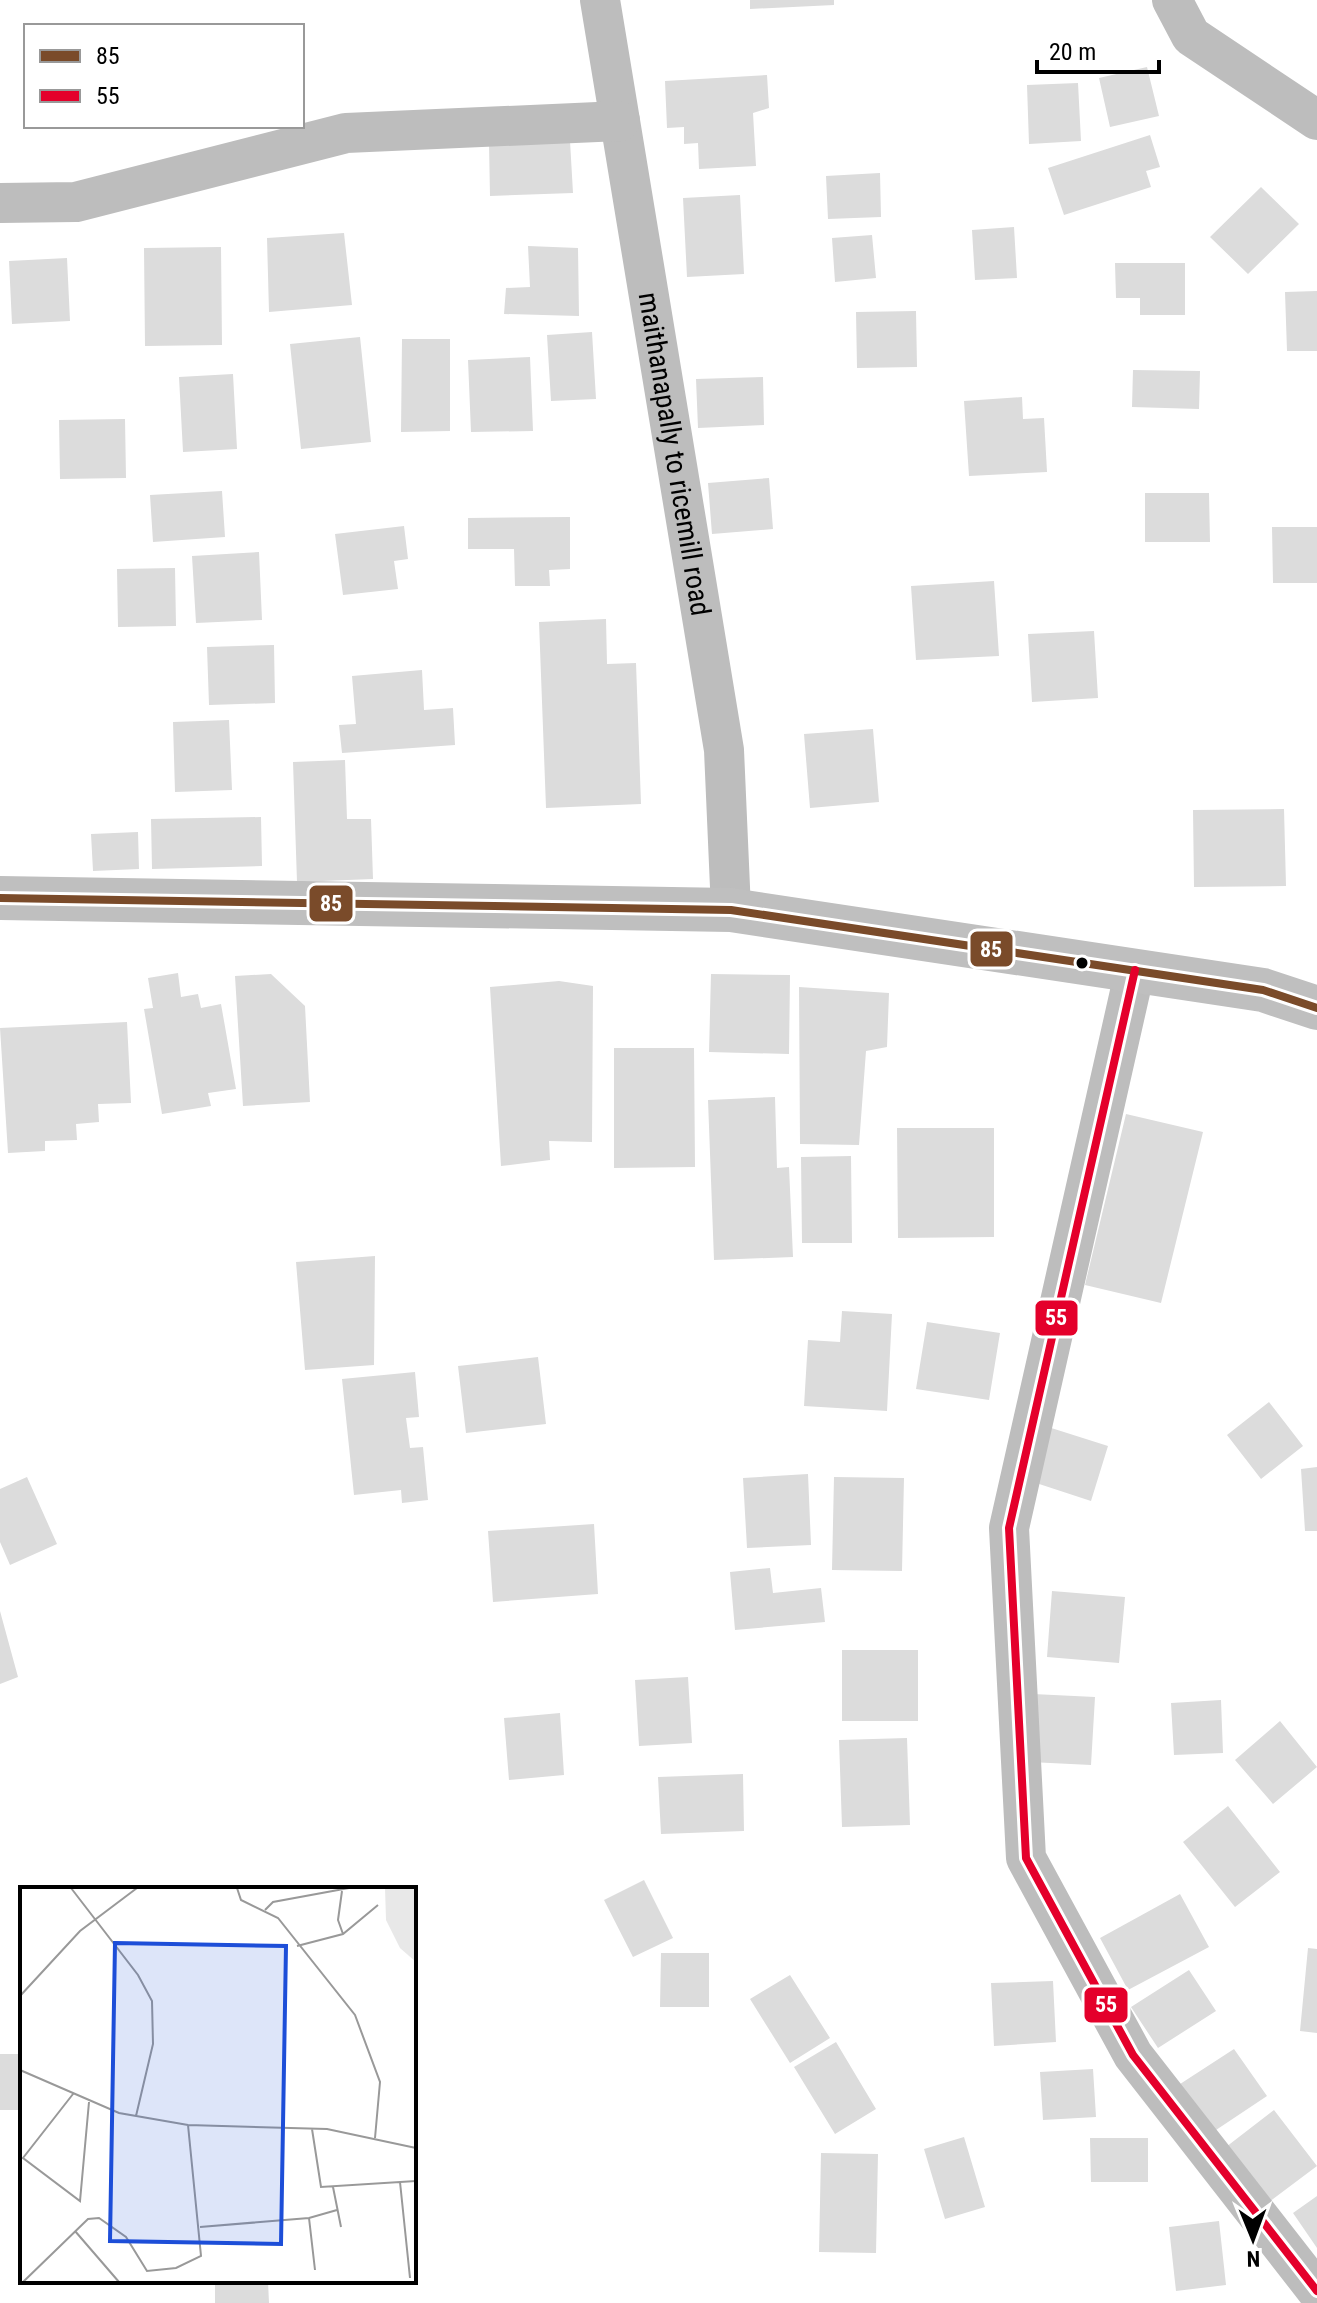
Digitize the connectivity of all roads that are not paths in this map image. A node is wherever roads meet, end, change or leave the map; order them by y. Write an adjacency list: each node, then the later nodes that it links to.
1 (600, 0): 4 (street, maithanapally to ricemill road)
2 (1172, 0): 3 (street)
3 (1317, 120)
4 (620, 121): 5 (street); 7 (street, maithanapally to ricemill road)
5 (0, 203)
6 (0, 898): 7 (main road)
7 (731, 910): 8 (main road)
8 (1135, 970): 9 (main road); 10 (street)
9 (1317, 1008)
10 (1317, 2291)

